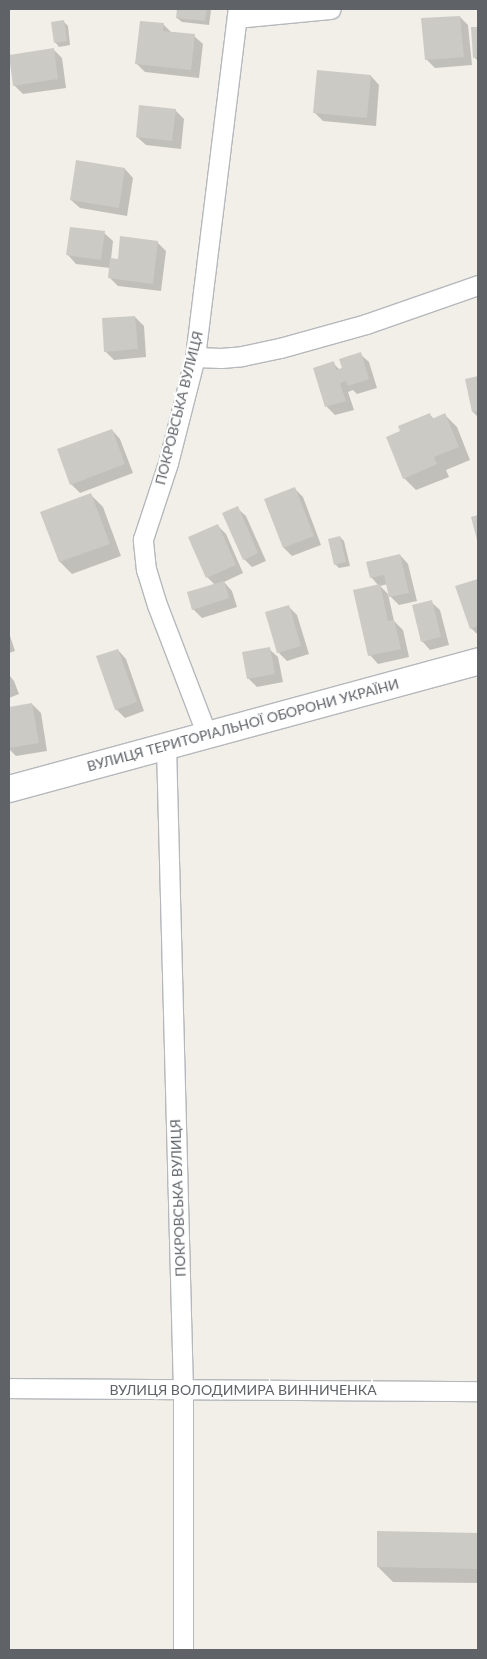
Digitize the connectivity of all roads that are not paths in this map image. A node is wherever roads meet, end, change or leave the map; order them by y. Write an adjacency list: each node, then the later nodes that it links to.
1 (331, 9): 2 (street)
2 (238, 13): 4 (street, ПОКРОВСЬКА ВУЛИЦЯ)
3 (478, 285): 4 (street)
4 (195, 357): 6 (street, ПОКРОВСЬКА ВУЛИЦЯ)
5 (478, 662): 6 (street, ВУЛИЦЯ ТЕРИТОРІАЛЬНОЇ ОБОРОНИ УКРАЇНИ)
6 (207, 735): 7 (street, ВУЛИЦЯ ТЕРИТОРІАЛЬНОЇ ОБОРОНИ УКРАЇНИ)
7 (166, 746): 8 (street, ВУЛИЦЯ ТЕРИТОРІАЛЬНОЇ ОБОРОНИ УКРАЇНИ); 10 (street, ПОКРОВСЬКА ВУЛИЦЯ)
8 (9, 789)
9 (9, 1388): 10 (street, ВУЛИЦЯ ВОЛОДИМИРА ВИННИЧЕНКА)
10 (183, 1390): 11 (street, ВУЛИЦЯ ВОЛОДИМИРА ВИННИЧЕНКА); 12 (street, ПОКРОВСЬКА ВУЛИЦЯ)
11 (478, 1391)
12 (183, 1650)

